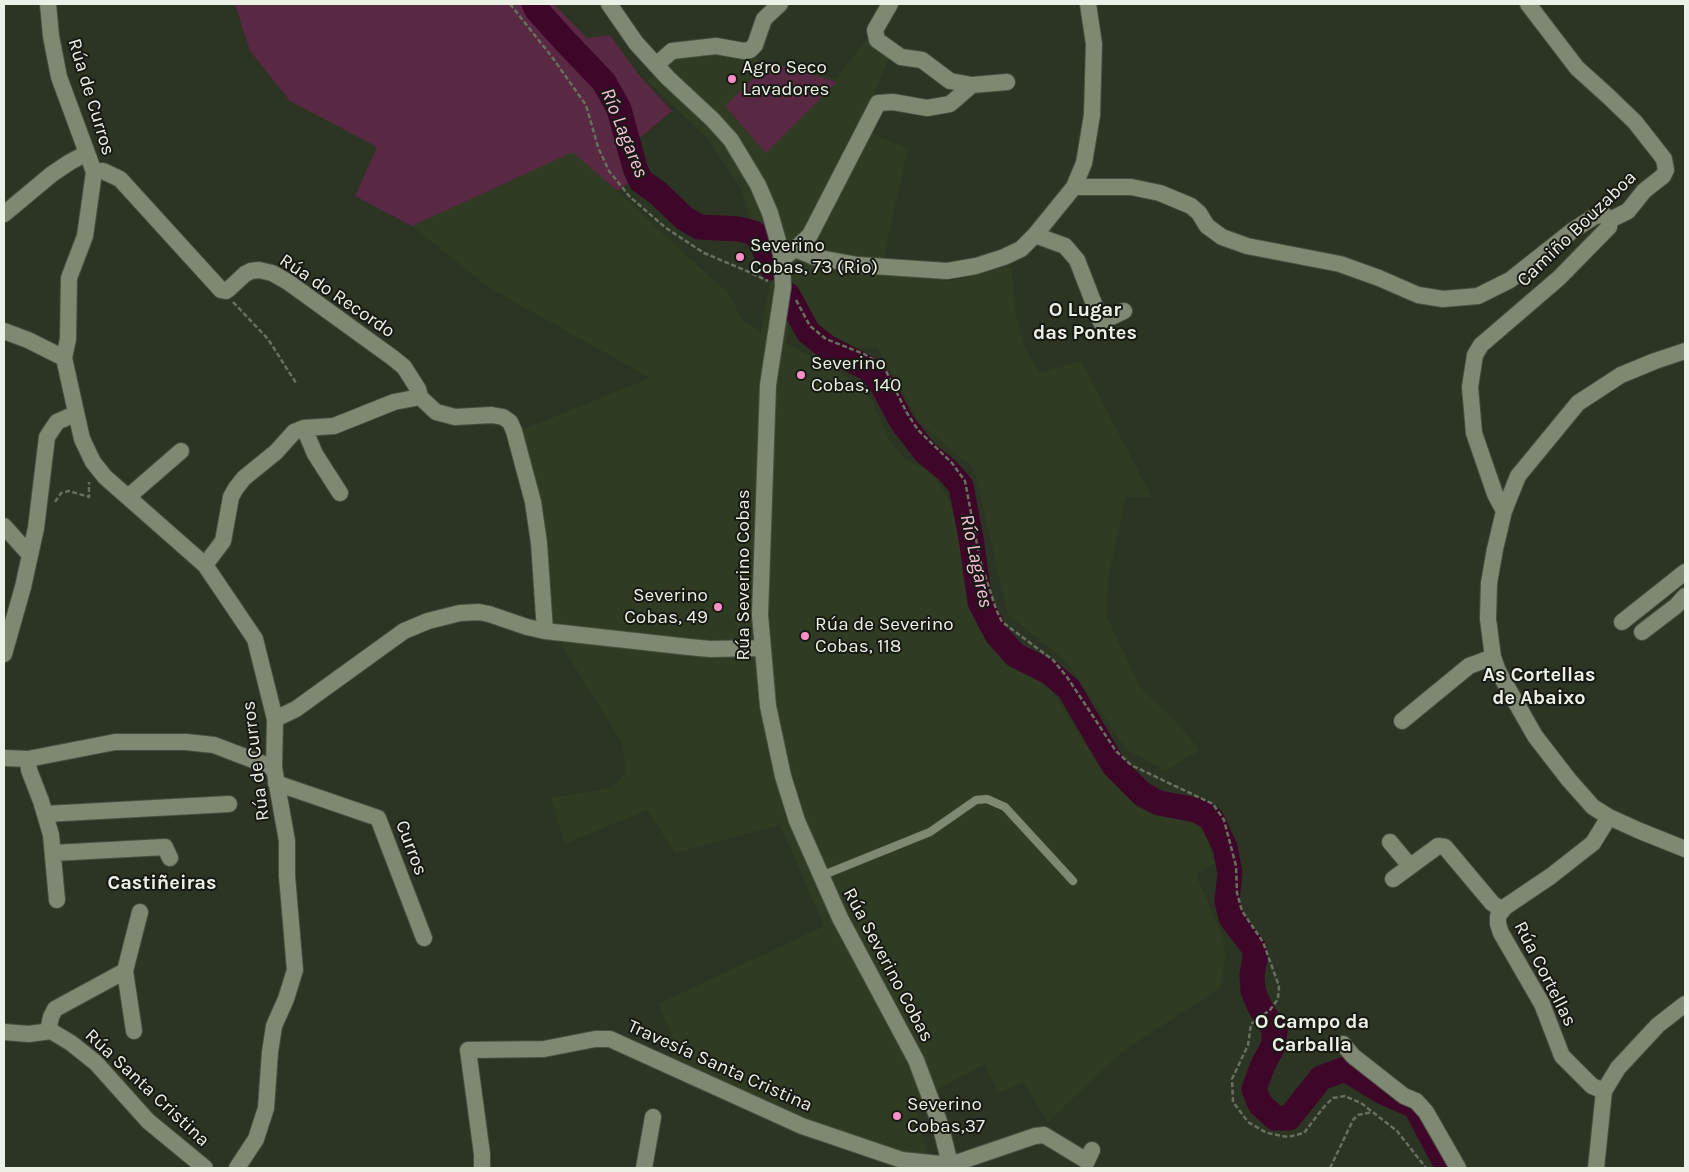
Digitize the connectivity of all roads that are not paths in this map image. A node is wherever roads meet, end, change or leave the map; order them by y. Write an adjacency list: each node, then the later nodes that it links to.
1 (48, 4): 10 (street, Rúa de Curros)
2 (609, 4): 7 (street, Rúa Severino Cobas)
3 (780, 4): 7 (street)
4 (890, 4): 9 (street)
5 (1088, 4): 12 (street)
6 (1528, 4): 14 (street, Camiño Bouzaboa)
7 (656, 65): 17 (street, Rúa Severino Cobas)
8 (1007, 82): 9 (street)
9 (972, 85): 16 (street)
10 (87, 153): 11 (street, Rúa de Curros); 13 (street)
11 (94, 172): 18 (street, Rúa de Curros); 22 (street, Rúa de Curros)
12 (1074, 187): 14 (street); 15 (street)
13 (4, 214)
14 (1610, 220): 29 (street, Camiño Bouzaboa)
15 (1035, 235): 16 (street); 19 (street)
16 (795, 249): 17 (street)
17 (782, 259): 38 (street, Rúa Severino Cobas)
18 (220, 289): 23 (street, Rúa do Recordo)
19 (1124, 311)
20 (4, 331): 22 (street)
21 (1685, 351): 29 (street)
22 (64, 358): 24 (street, Rúa de Curros)
23 (420, 397): 25 (street); 36 (street, Rúa do Recordo)
24 (76, 414): 28 (street, Rúa de Curros); 31 (street)
25 (304, 428): 27 (street); 32 (street)
26 (181, 451): 28 (street)
27 (340, 493)
28 (128, 497): 32 (street, Rúa de Curros)
29 (1504, 511): 40 (street)
30 (4, 526): 31 (street)
31 (30, 555): 39 (street)
32 (205, 565): 41 (street, Rúa de Curros)
33 (1685, 572): 35 (street)
34 (1685, 596): 37 (street)
35 (1622, 622)
36 (545, 631): 38 (street); 41 (street)
37 (1642, 632)
38 (762, 648): 54 (street, Rúa Severino Cobas)
39 (4, 654)
40 (1492, 657): 42 (street); 48 (street)
41 (275, 720): 45 (street, Rúa de Curros)
42 (1402, 721)
43 (4, 758): 44 (street)
44 (28, 759): 45 (street); 47 (street)
45 (275, 776): 60 (street, Curros); 72 (street, Rúa de Curros)
46 (229, 804): 47 (street)
47 (45, 814): 51 (street)
48 (1610, 817): 50 (street); 58 (street, Rúa Cortellas)
49 (1390, 842): 53 (street)
50 (1685, 849)
51 (53, 853): 52 (street); 57 (street)
52 (170, 858)
53 (1410, 866): 55 (street); 58 (street)
54 (821, 876): 56 (lane); 70 (street, Rúa Severino Cobas)
55 (1393, 879)
56 (1073, 881)
57 (57, 900)
58 (1502, 910): 67 (street, Rúa Cortellas)
59 (140, 912): 61 (street)
60 (424, 938)
61 (124, 971): 63 (street); 64 (street)
62 (1685, 1004): 67 (street)
63 (48, 1031): 65 (street); 71 (street, Rúa Santa Cristina)
64 (134, 1031)
65 (4, 1032)
66 (1343, 1044): 75 (street)
67 (1604, 1090): 76 (street)
68 (653, 1117): 74 (street)
69 (1092, 1150): 70 (street)
70 (951, 1167): 73 (street, Travesía Santa Cristina)
71 (205, 1168)
72 (237, 1168)
73 (482, 1168)
74 (644, 1168)
75 (1458, 1168)
76 (1596, 1168)

